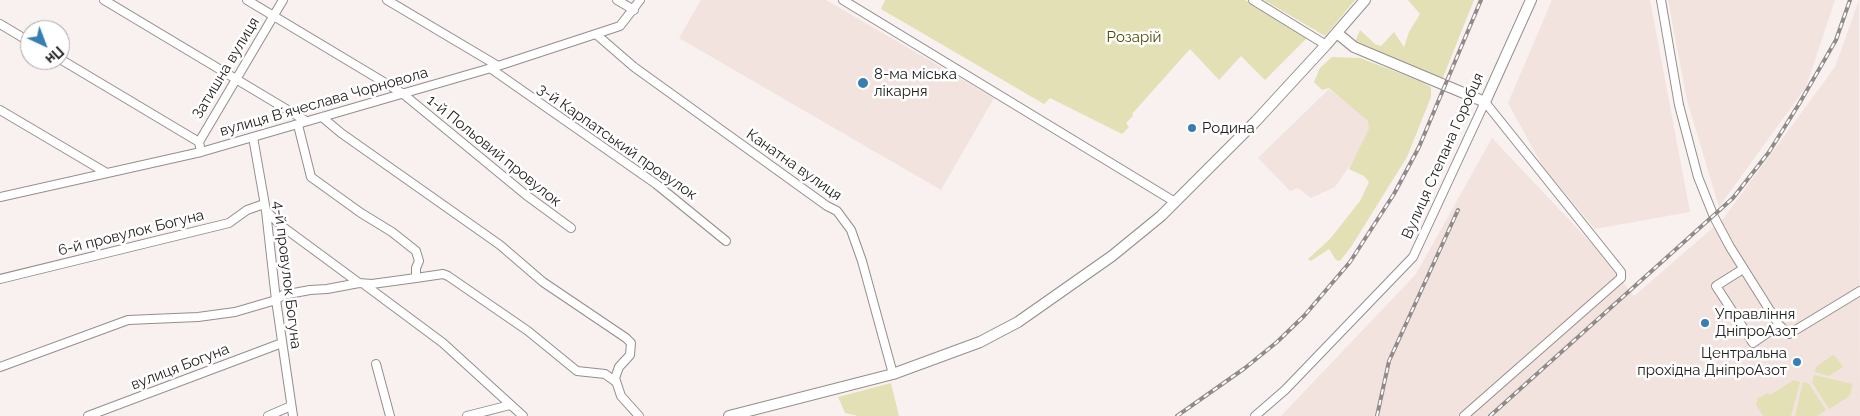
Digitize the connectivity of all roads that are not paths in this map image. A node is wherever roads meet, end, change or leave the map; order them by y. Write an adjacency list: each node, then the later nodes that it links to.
1 (104, 0): 24 (street)
2 (247, 0): 13 (street, 1-й Польовий провулок)
3 (283, 0): 13 (street, Затишна вулиця)
4 (387, 0): 21 (street)
5 (617, 0): 12 (street)
6 (640, 0): 12 (street, вулиця Вʼячеслава Чорновола)
7 (843, 0): 36 (street)
8 (1253, 0): 18 (street)
9 (1365, 0): 15 (main road)
10 (1531, 0): 26 (main road, Вулиця Степана Горобця)
11 (1661, 0): 40 (street)
12 (634, 10): 16 (street, вулиця Вʼячеслава Чорновола)
13 (274, 16): 24 (street, Затишна вулиця); 25 (street, 1-й Польовий провулок)
14 (0, 24): 17 (street)
15 (1337, 33): 18 (main road); 26 (main road)
16 (597, 35): 19 (street, вулиця Вʼячеслава Чорновола); 50 (street, Канатна вулиця)
17 (20, 36)
18 (1326, 46): 36 (main road)
19 (510, 62): 21 (street, вулиця Вʼячеслава Чорновола); 23 (street)
20 (70, 65): 32 (street)
21 (498, 66): 22 (street, вулиця Вʼячеслава Чорновола)
22 (490, 68): 23 (street, 3-й Карпатський провулок); 25 (street, вулиця Вʼячеслава Чорновола)
23 (503, 78): 39 (street, 3-й Карпатський провулок)
24 (236, 79): 29 (street); 32 (street, Затишна вулиця)
25 (402, 93): 28 (street, вулиця Вʼячеслава Чорновола); 38 (street, 1-й Польовий провулок)
26 (1485, 102): 62 (street, Вулиця Степана Горобця); 63 (street)
27 (0, 110): 34 (street)
28 (322, 117): 29 (street, вулиця Вʼячеслава Чорновола); 51 (street)
29 (306, 121): 30 (street, вулиця Вʼячеслава Чорновола)
30 (298, 124): 31 (street, вулиця Вʼячеслава Чорновола); 41 (street)
31 (253, 137): 33 (street, вулиця Вʼячеслава Чорновола); 37 (street, 4-й провулок Богуна)
32 (199, 142): 33 (street, Затишна вулиця)
33 (201, 152): 34 (street, вулиця Вʼячеслава Чорновола)
34 (105, 172): 35 (street, вулиця Вʼячеслава Чорновола)
35 (1, 195)
36 (1175, 202): 50 (main road)
37 (265, 207): 42 (street, 6-й провулок Богуна); 43 (street); 45 (street, 4-й провулок Богуна)
38 (571, 228)
39 (726, 241)
40 (1743, 269): 46 (street); 46 (street)
41 (416, 278): 43 (street); 51 (street)
42 (0, 279)
43 (362, 284): 45 (street); 52 (street)
44 (1860, 291): 46 (street)
45 (276, 300): 47 (street, 4-й провулок Богуна); 49 (street)
46 (1779, 325)
47 (282, 343): 53 (street, 4-й провулок Богуна); 54 (street, вулиця Богуна)
48 (376, 364): 57 (street)
49 (0, 367)
50 (893, 374): 61 (main road)
51 (616, 382): 60 (street)
52 (510, 405): 58 (street); 59 (street)
53 (291, 406): 55 (street); 56 (street, 4-й провулок Богуна)
54 (88, 416)
55 (268, 416)
56 (293, 416)
57 (390, 416)
58 (467, 416)
59 (523, 416)
60 (639, 416)
61 (729, 416)
62 (1255, 416)
63 (1464, 416)

